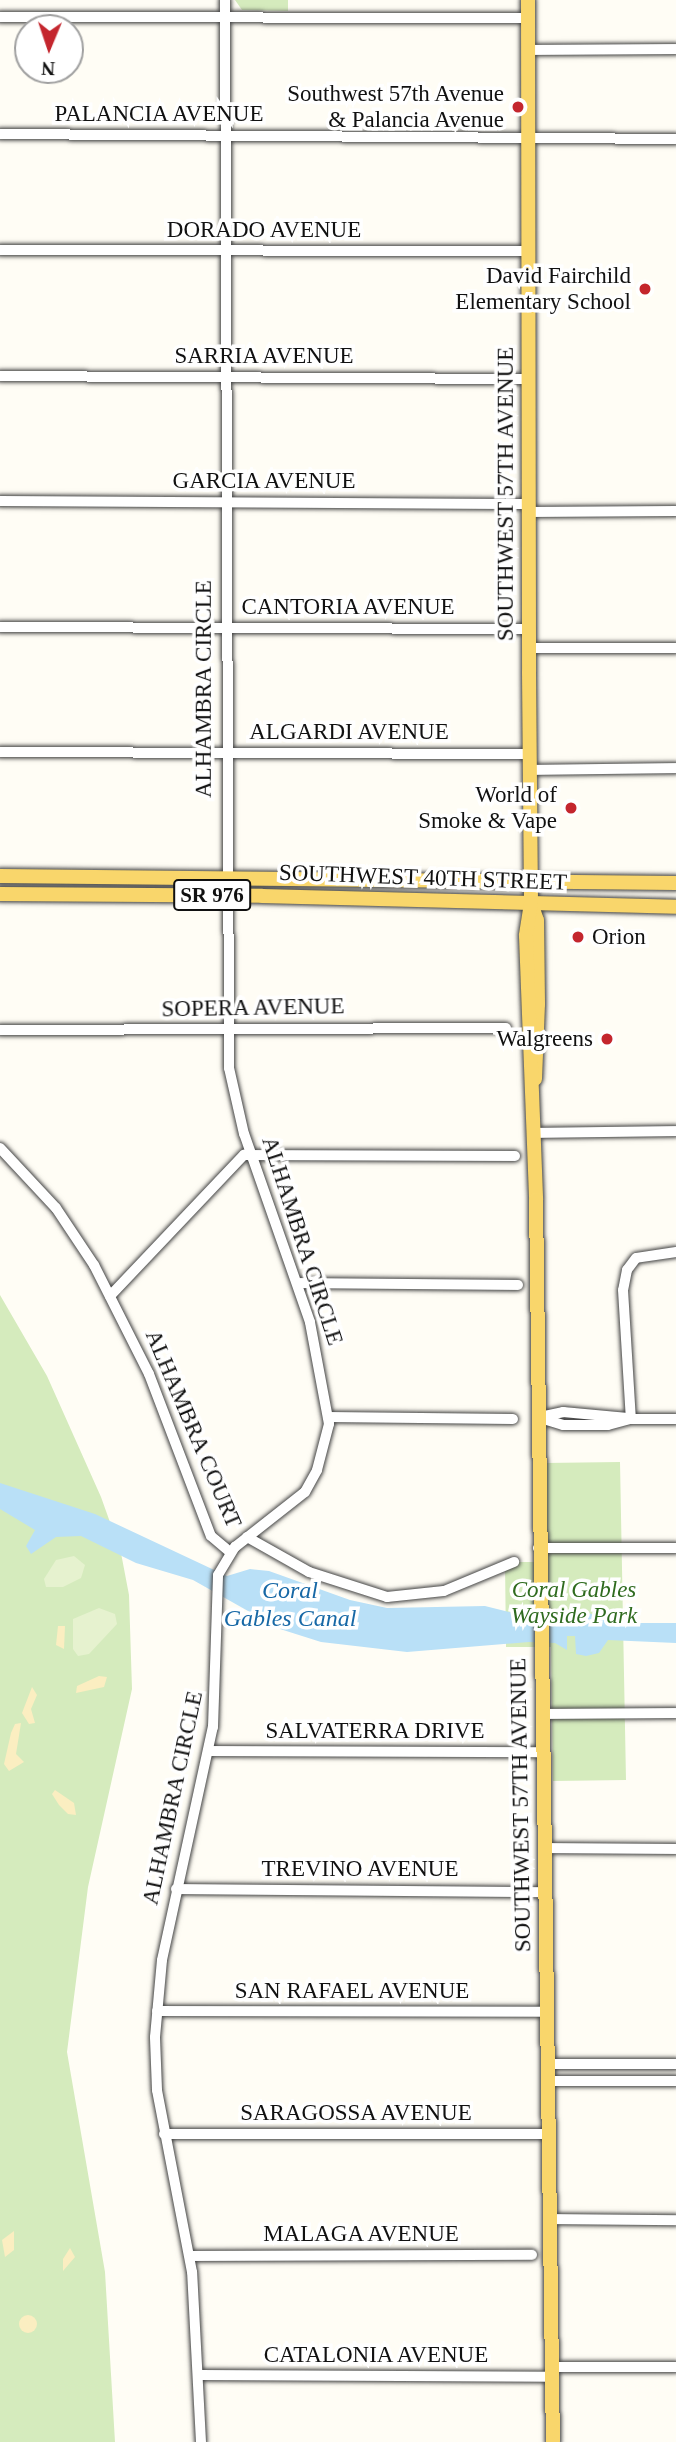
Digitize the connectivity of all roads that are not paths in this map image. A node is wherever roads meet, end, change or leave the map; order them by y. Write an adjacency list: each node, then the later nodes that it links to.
1 (225, 0): 4 (street, ALHAMBRA CIRCLE)
2 (528, 0): 5 (main road, SOUTHWEST 57TH AVENUE)
3 (0, 17): 4 (street)
4 (225, 18): 5 (street); 9 (street, ALHAMBRA CIRCLE)
5 (528, 18): 7 (main road, SOUTHWEST 57TH AVENUE)
6 (676, 49): 7 (street)
7 (528, 50): 10 (main road, SOUTHWEST 57TH AVENUE)
8 (0, 134): 9 (street, PALANCIA AVENUE)
9 (225, 135): 10 (street, PALANCIA AVENUE); 13 (street, ALHAMBRA CIRCLE)
10 (528, 137): 11 (street, PALANCIA AVENUE); 14 (main road, SOUTHWEST 57TH AVENUE)
11 (676, 139)
12 (0, 250): 13 (street, DORADO AVENUE)
13 (225, 250): 14 (street, DORADO AVENUE); 16 (street, ALHAMBRA CIRCLE)
14 (528, 251): 17 (main road, SOUTHWEST 57TH AVENUE)
15 (0, 376): 16 (street, SARRIA AVENUE)
16 (226, 377): 17 (street, SARRIA AVENUE); 19 (street, ALHAMBRA CIRCLE)
17 (528, 379): 20 (main road, SOUTHWEST 57TH AVENUE)
18 (0, 501): 19 (street, GARCIA AVENUE)
19 (226, 502): 20 (street, GARCIA AVENUE); 23 (street, ALHAMBRA CIRCLE)
20 (528, 508): 21 (street, GARCIA AVENUE); 24 (main road, SOUTHWEST 57TH AVENUE)
21 (676, 511)
22 (0, 627): 23 (street, CANTORIA AVENUE)
23 (226, 628): 24 (street, CANTORIA AVENUE); 28 (street, ALHAMBRA CIRCLE)
24 (528, 628): 25 (main road, SOUTHWEST 57TH AVENUE)
25 (528, 648): 26 (street); 29 (main road, SOUTHWEST 57TH AVENUE)
26 (676, 648)
27 (0, 752): 28 (street, ALGARDI AVENUE)
28 (226, 753): 29 (street, ALGARDI AVENUE); 33 (street, ALHAMBRA CIRCLE)
29 (530, 754): 31 (main road, SOUTHWEST 57TH AVENUE)
30 (676, 768): 31 (street)
31 (530, 770): 34 (main road, SOUTHWEST 57TH AVENUE)
32 (0, 876): 33 (main road, SOUTHWEST 40TH STREET / SR 976)
33 (225, 877): 34 (main road, SOUTHWEST 40TH STREET / SR 976); 37 (street, ALHAMBRA CIRCLE)
34 (531, 883): 35 (main road, SOUTHWEST 40TH STREET / SR 976); 38 (main road, SOUTHWEST 57TH AVENUE)
35 (676, 883)
36 (0, 894): 37 (main road, SOUTHWEST 40TH STREET / SR 976)
37 (226, 895): 38 (main road, SOUTHWEST 40TH STREET / SR 976); 42 (street, ALHAMBRA CIRCLE)
38 (531, 903): 39 (main road, SOUTHWEST 40TH STREET / SR 976); 44 (main road, SOUTHWEST 57TH AVENUE)
39 (676, 906)
40 (506, 1028): 42 (street, SOPERA AVENUE)
41 (0, 1030): 42 (street, SOPERA AVENUE)
42 (228, 1030): 46 (street, ALHAMBRA CIRCLE)
43 (676, 1131): 44 (street)
44 (533, 1133): 53 (main road, SOUTHWEST 57TH AVENUE)
45 (0, 1148): 51 (street, ALHAMBRA COURT)
46 (251, 1154): 47 (street); 49 (street, ALHAMBRA CIRCLE); 51 (street)
47 (515, 1156)
48 (676, 1252): 55 (street)
49 (298, 1283): 50 (street); 52 (street, ALHAMBRA CIRCLE)
50 (518, 1285)
51 (110, 1296): 60 (street, ALHAMBRA COURT)
52 (328, 1417): 54 (street); 57 (street, ALHAMBRA CIRCLE)
53 (537, 1417): 55 (street); 58 (main road, SOUTHWEST 57TH AVENUE)
54 (513, 1419)
55 (631, 1419): 56 (street)
56 (676, 1419)
57 (247, 1537): 60 (street, ALHAMBRA CIRCLE); 61 (street)
58 (538, 1548): 59 (street); 63 (main road, SOUTHWEST 57TH AVENUE)
59 (676, 1548)
60 (230, 1552): 64 (street, ALHAMBRA CIRCLE)
61 (514, 1563)
62 (676, 1713): 63 (street)
63 (542, 1714): 65 (main road, SOUTHWEST 57TH AVENUE)
64 (208, 1751): 65 (street, SALVATERRA DRIVE); 68 (street, ALHAMBRA CIRCLE)
65 (542, 1752): 66 (main road, SOUTHWEST 57TH AVENUE)
66 (544, 1848): 67 (street); 69 (main road, SOUTHWEST 57TH AVENUE)
67 (676, 1849)
68 (176, 1889): 69 (street, TREVINO AVENUE); 70 (street, ALHAMBRA CIRCLE)
69 (544, 1892): 71 (main road, SOUTHWEST 57TH AVENUE)
70 (157, 2011): 71 (street, SAN RAFAEL AVENUE); 76 (street, ALHAMBRA CIRCLE)
71 (546, 2012): 72 (main road, SOUTHWEST 57TH AVENUE)
72 (547, 2064): 73 (street); 74 (main road, SOUTHWEST 57TH AVENUE)
73 (676, 2064)
74 (547, 2081): 75 (street); 77 (main road, SOUTHWEST 57TH AVENUE)
75 (676, 2081)
76 (164, 2134): 77 (street, SARAGOSSA AVENUE); 81 (street, ALHAMBRA CIRCLE)
77 (548, 2134): 78 (main road, SOUTHWEST 57TH AVENUE)
78 (549, 2219): 79 (street); 83 (main road, SOUTHWEST 57TH AVENUE)
79 (676, 2220)
80 (532, 2255): 81 (street, MALAGA AVENUE)
81 (190, 2256): 84 (street, ALHAMBRA CIRCLE)
82 (676, 2367): 83 (street, CATALONIA AVENUE)
83 (552, 2372): 84 (street, CATALONIA AVENUE); 86 (main road, SOUTHWEST 57TH AVENUE)
84 (200, 2375): 85 (street, ALHAMBRA CIRCLE)
85 (201, 2442)
86 (553, 2442)

